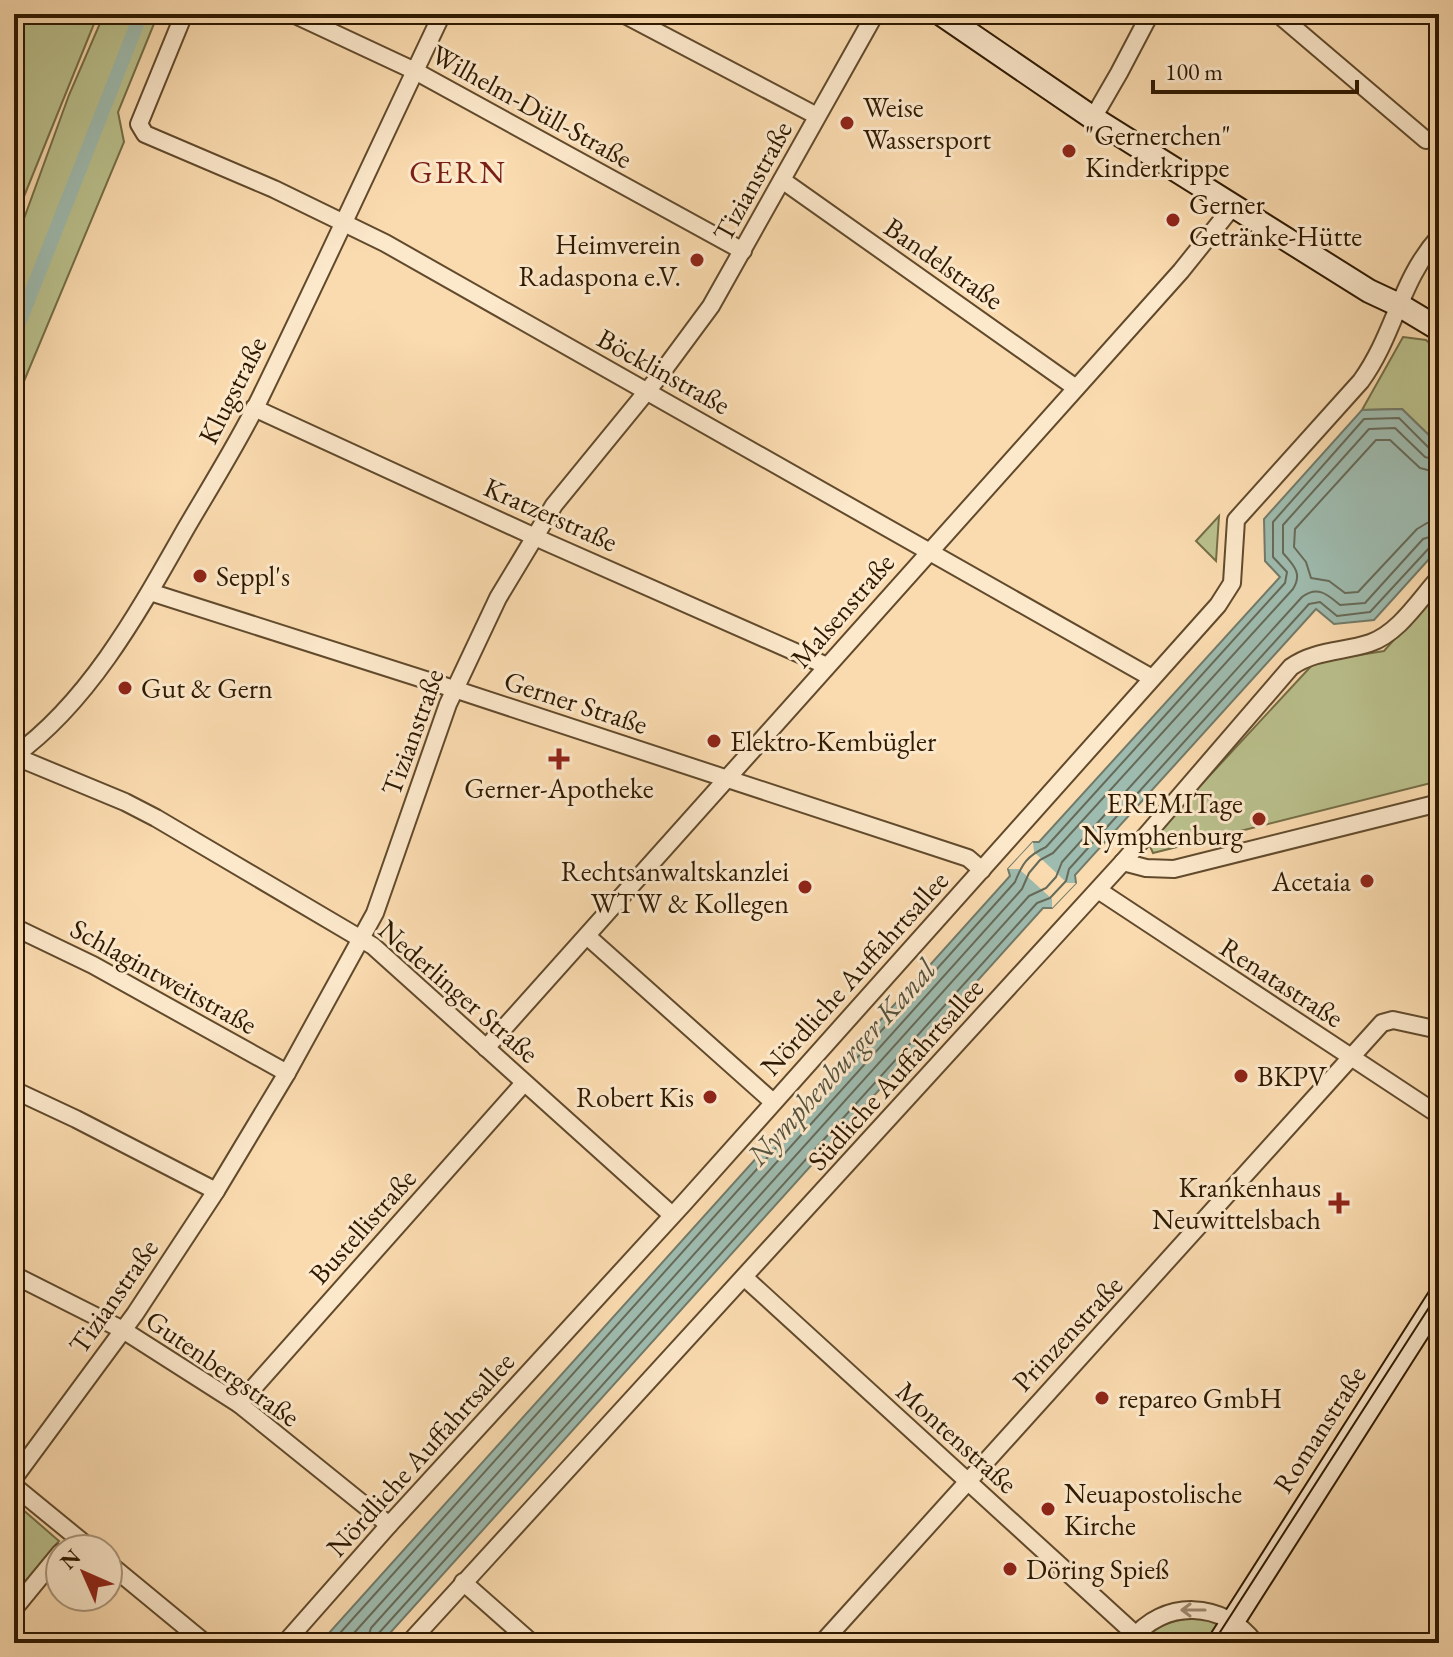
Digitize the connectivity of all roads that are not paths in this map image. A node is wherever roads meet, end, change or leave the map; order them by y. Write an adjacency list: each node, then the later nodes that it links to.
1 (184, 14): 15 (street, Böcklinstraße)
2 (293, 14): 9 (street, Wilhelm-Düll-Straße)
3 (442, 14): 9 (street, Klugstraße)
4 (623, 14): 10 (street)
5 (875, 14): 10 (street, Tizianstraße)
6 (941, 14): 11 (street)
7 (1150, 14): 11 (street)
8 (1278, 14): 12 (street)
9 (415, 71): 15 (street, Klugstraße); 17 (street, Wilhelm-Düll-Straße)
10 (817, 116): 13 (street, Tizianstraße)
11 (1093, 118): 14 (street)
12 (1426, 140)
13 (782, 180): 17 (street, Tizianstraße); 20 (street, Bandelstraße)
14 (1234, 205): 18 (street); 20 (street, Malsenstraße)
15 (344, 222): 21 (street, Böcklinstraße); 22 (street, Klugstraße)
16 (1439, 237): 18 (street, Nördliche Auffahrtsallee)
17 (743, 251): 21 (street, Tizianstraße)
18 (1399, 305): 19 (street); 28 (street, Nördliche Auffahrtsallee)
19 (1439, 329)
20 (1076, 388): 24 (street, Malsenstraße)
21 (647, 391): 23 (street, Tizianstraße); 24 (street, Böcklinstraße)
22 (254, 408): 23 (street, Kratzerstraße); 26 (street, Klugstraße)
23 (534, 536): 27 (street, Kratzerstraße); 29 (street, Tizianstraße)
24 (929, 552): 27 (street, Malsenstraße); 28 (street, Böcklinstraße)
25 (1439, 578): 33 (street, Südliche Auffahrtsallee)
26 (150, 592): 29 (street, Gerner Straße); 30 (street, Klugstraße)
27 (827, 666): 31 (street, Malsenstraße)
28 (1152, 678): 34 (street, Nördliche Auffahrtsallee)
29 (454, 689): 31 (street, Gerner Straße); 38 (street, Tizianstraße)
30 (14, 756): 38 (street, Nederlinger Straße)
31 (728, 778): 34 (street, Gerner Straße); 37 (street, Malsenstraße)
32 (1439, 803): 33 (street)
33 (1123, 862): 35 (street, Südliche Auffahrtsallee)
34 (982, 870): 45 (street, Nördliche Auffahrtsallee)
35 (1098, 890): 41 (street, Renatastraße); 50 (street, Südliche Auffahrtsallee)
36 (14, 927): 42 (street, Schlagintweitstraße)
37 (587, 936): 40 (street, Malsenstraße); 45 (street)
38 (361, 938): 40 (street, Nederlinger Straße); 42 (street, Tizianstraße)
39 (1439, 1030): 41 (street, Prinzenstraße)
40 (486, 1048): 43 (street, Nederlinger Straße)
41 (1350, 1058): 46 (street, Renatastraße); 55 (street, Prinzenstraße)
42 (287, 1073): 47 (street, Tizianstraße)
43 (524, 1083): 48 (street, Nederlinger Straße); 53 (street, Bustellistraße)
44 (14, 1090): 47 (street)
45 (773, 1102): 48 (street, Nördliche Auffahrtsallee)
46 (1439, 1115)
47 (216, 1191): 52 (street, Tizianstraße)
48 (672, 1215): 57 (street, Nördliche Auffahrtsallee)
49 (14, 1275): 52 (street, Gutenbergstraße)
50 (744, 1277): 55 (street, Montenstraße); 61 (street, Südliche Auffahrtsallee)
51 (1439, 1298): 63 (street, Romanstraße)
52 (123, 1330): 53 (street, Gutenbergstraße); 54 (street, Tizianstraße)
53 (239, 1404): 57 (street, Gutenbergstraße)
54 (14, 1478)
55 (967, 1481): 64 (street, Montenstraße); 69 (street, Prinzenstraße)
56 (14, 1486): 58 (street)
57 (389, 1525): 66 (street, Nördliche Auffahrtsallee)
58 (72, 1533)
59 (44, 1572): 62 (street)
60 (124, 1576): 65 (street)
61 (463, 1582): 67 (street, Südliche Auffahrtsallee); 68 (street)
62 (14, 1609)
63 (1222, 1635): 64 (street, one-way to 64); 70 (street)
64 (1133, 1639)
65 (205, 1643)
66 (285, 1643)
67 (409, 1643)
68 (532, 1643)
69 (822, 1643)
70 (1255, 1643)

